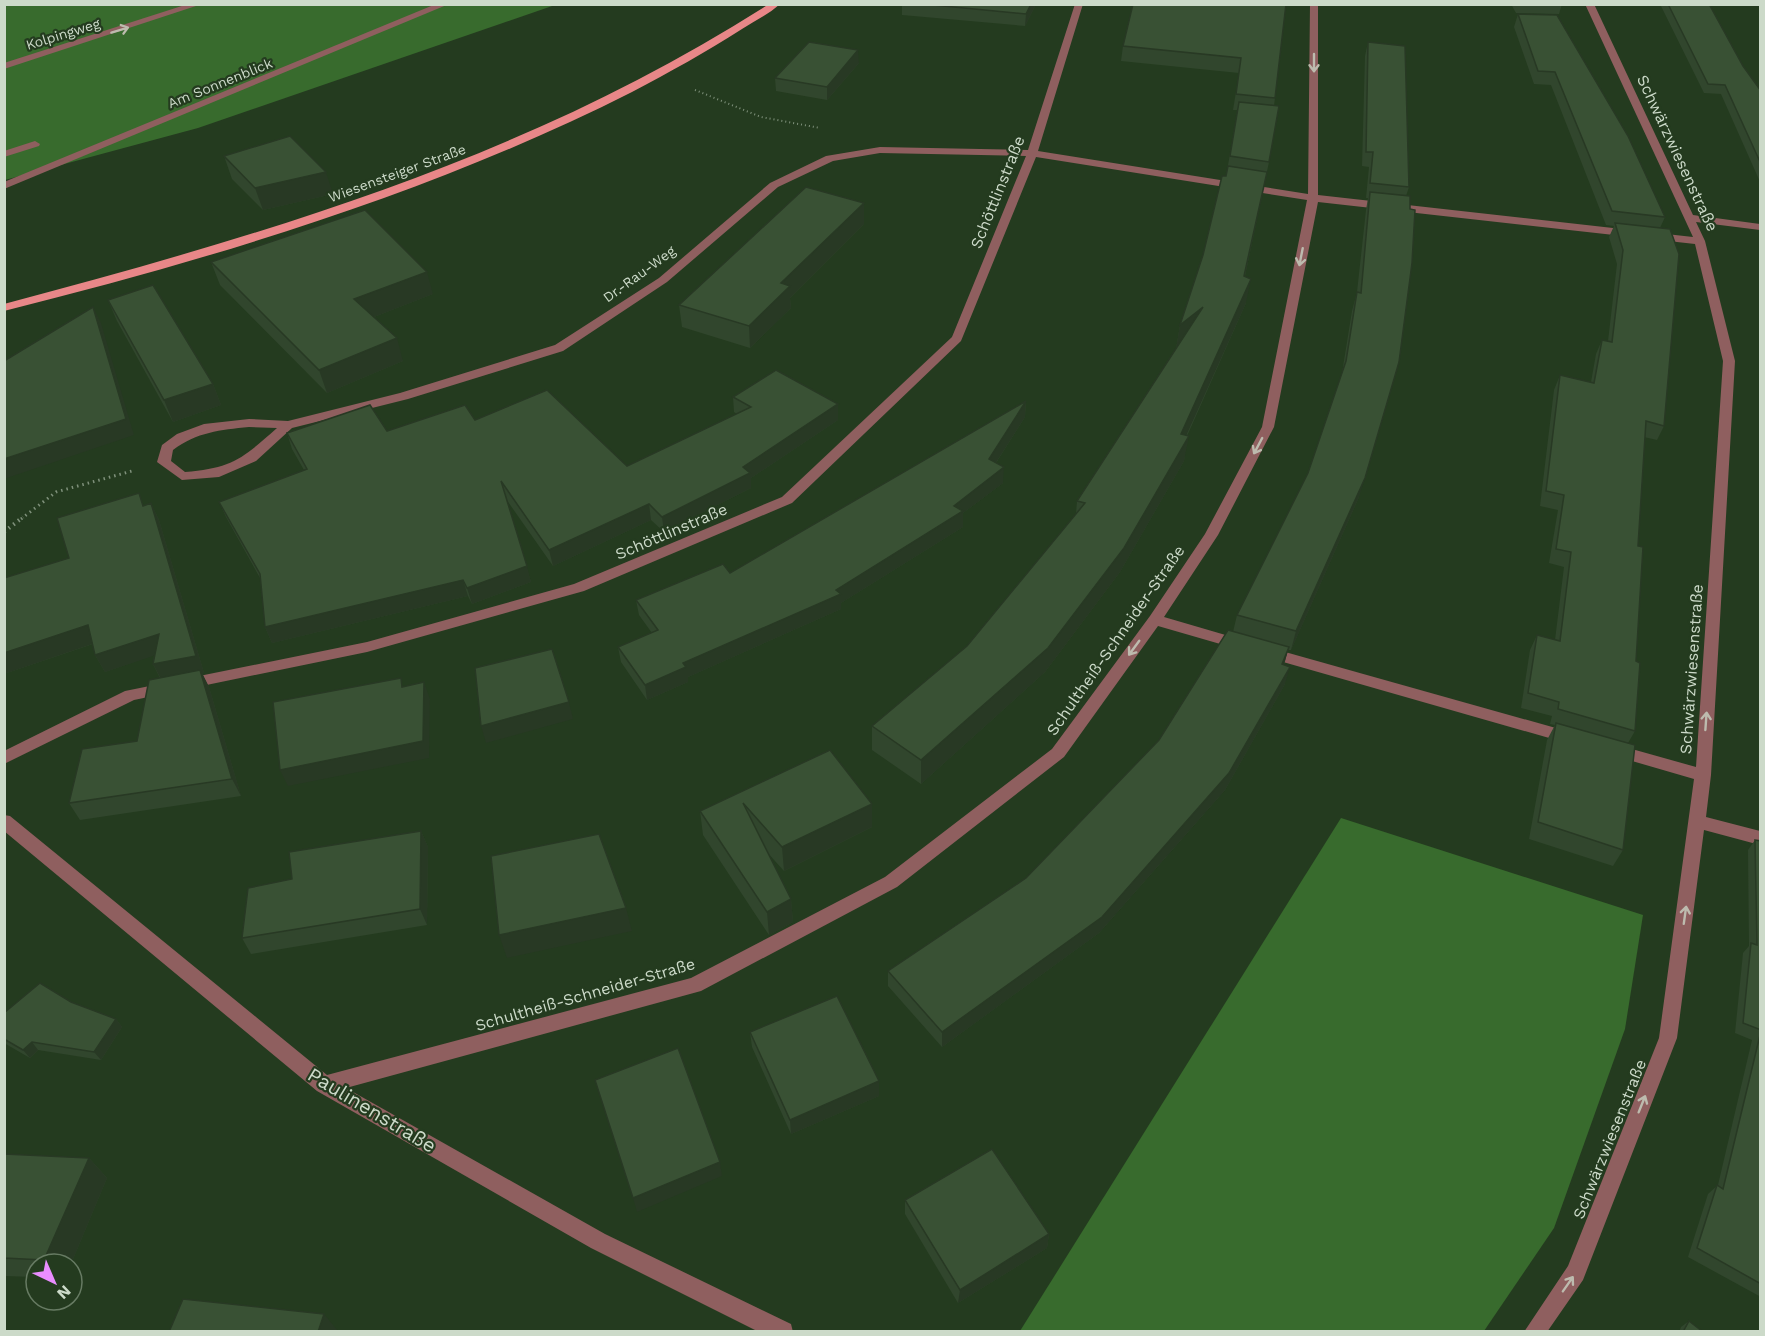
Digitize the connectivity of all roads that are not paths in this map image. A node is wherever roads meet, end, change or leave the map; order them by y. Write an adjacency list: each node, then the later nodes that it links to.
1 (198, 4): 7 (street, Kolpingweg, one-way to 1)
2 (445, 4): 11 (street, Am Sonnenblick)
3 (776, 4): 16 (main road, Wiesensteiger Straße)
4 (1079, 4): 9 (street, Schöttlinstraße)
5 (1314, 4): 12 (street, Schultheiß-Schneider-Straße, one-way to 12)
6 (1589, 4): 13 (street, Schwärzwiesenstraße)
7 (4, 66)
8 (35, 144): 10 (street)
9 (1032, 153): 12 (street, Dr.-Rau-Weg); 17 (street, Dr.-Rau-Weg); 19 (street, Schöttlinstraße)
10 (4, 154)
11 (4, 186)
12 (1313, 198): 15 (street, Dr.-Rau-Weg); 18 (street, Schultheiß-Schneider-Straße, one-way to 18)
13 (1690, 218): 14 (street); 15 (street, Schwärzwiesenstraße)
14 (1761, 227)
15 (1700, 241): 20 (street, Schwärzwiesenstraße, one-way to 15)
16 (4, 308)
17 (288, 425): 17 (street, Dr.-Rau-Weg)
18 (1155, 620): 20 (street); 24 (street, Schultheiß-Schneider-Straße, one-way to 24)
19 (4, 758)
20 (1702, 775): 22 (street, Schwärzwiesenstraße)
21 (4, 821): 24 (street, Paulinenstraße)
22 (1698, 822): 23 (street); 26 (street, Schwärzwiesenstraße, one-way to 22)
23 (1761, 838)
24 (324, 1085): 25 (street, Paulinenstraße)
25 (783, 1332)
26 (1534, 1332)

